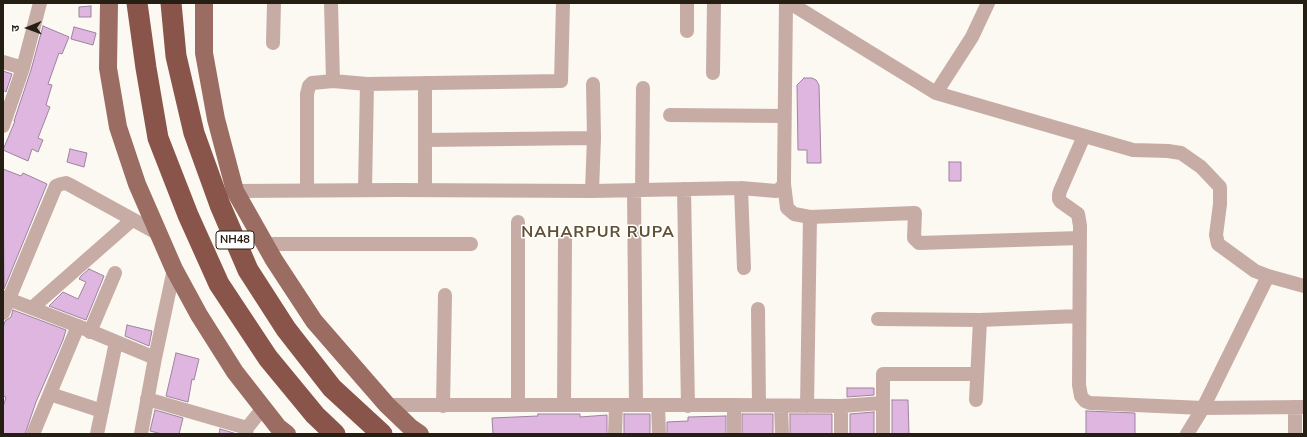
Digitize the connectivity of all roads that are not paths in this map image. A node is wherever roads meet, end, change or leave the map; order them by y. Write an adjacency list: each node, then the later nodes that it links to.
1 (40, 3): 17 (street)
2 (109, 3): 43 (main road)
3 (137, 3): 91 (highway, NH48)
4 (171, 3): 92 (highway, NH48)
5 (204, 3): 39 (main road)
6 (274, 3): 15 (street)
7 (331, 3): 19 (street)
8 (563, 3): 20 (street)
9 (687, 3): 14 (street)
10 (714, 3): 18 (street)
11 (786, 3): 26 (street)
12 (790, 3): 24 (street)
13 (988, 3): 24 (street)
14 (687, 31)
15 (273, 43)
16 (3, 62): 17 (street)
17 (23, 68): 27 (street)
18 (713, 73)
19 (333, 81): 21 (street); 34 (street)
20 (425, 83): 21 (street); 30 (street)
21 (367, 84): 35 (street)
22 (593, 84): 29 (street)
23 (643, 88): 38 (street)
24 (936, 93): 28 (street)
25 (670, 115): 26 (street)
26 (784, 116): 31 (street)
27 (3, 126)
28 (1084, 136): 44 (street); 51 (street)
29 (594, 138): 30 (street); 37 (street)
30 (425, 140): 36 (street)
31 (784, 184): 32 (street); 40 (street)
32 (741, 188): 33 (street); 48 (street)
33 (684, 189): 38 (street); 77 (street)
34 (307, 190): 35 (street); 39 (street)
35 (365, 190): 36 (street)
36 (425, 190): 37 (street)
37 (592, 190): 38 (street)
38 (638, 190): 72 (street)
39 (235, 191): 46 (main road)
40 (810, 217): 44 (street); 80 (street)
41 (132, 220): 43 (street); 54 (street); 55 (street)
42 (518, 222): 76 (street)
43 (159, 234): 49 (main road)
44 (1080, 238): 58 (street)
45 (565, 239): 70 (street)
46 (264, 244): 47 (street); 69 (main road)
47 (471, 244)
48 (744, 268)
49 (174, 269): 63 (street); 83 (main road)
50 (115, 273): 61 (street)
51 (1268, 276): 52 (street); 84 (street)
52 (1304, 286)
53 (445, 295): 75 (street)
54 (6, 298): 55 (street); 57 (street)
55 (32, 308): 61 (street)
56 (758, 309): 78 (street)
57 (3, 313)
58 (1079, 316): 60 (street); 84 (street)
59 (878, 319): 60 (street)
60 (980, 320): 64 (street)
61 (84, 329): 62 (street); 65 (street)
62 (116, 342): 63 (street); 85 (street)
63 (155, 358): 66 (street)
64 (978, 374): 67 (street); 68 (street)
65 (50, 394): 85 (street); 87 (street)
66 (147, 399): 86 (street); 89 (street)
67 (976, 400)
68 (883, 403): 81 (street); 99 (street)
69 (387, 405): 75 (street); 93 (main road)
70 (564, 405): 71 (street); 76 (street)
71 (616, 405): 72 (street); 94 (street)
72 (636, 405): 73 (street)
73 (658, 405): 77 (street); 95 (street)
74 (734, 405): 77 (street); 78 (street); 96 (street)
75 (443, 406): 76 (street)
76 (518, 406)
77 (688, 406)
78 (759, 406): 79 (street)
79 (781, 406): 80 (street); 97 (street)
80 (807, 406): 81 (street)
81 (841, 406): 98 (street)
82 (1299, 407): 84 (street); 101 (street)
83 (263, 408): 86 (street); 90 (main road)
84 (1203, 408): 100 (street)
85 (102, 411): 88 (street)
86 (246, 431)
87 (33, 434)
88 (97, 434)
89 (141, 434)
90 (287, 434)
91 (335, 434)
92 (382, 434)
93 (420, 434)
94 (615, 434)
95 (659, 434)
96 (734, 434)
97 (782, 434)
98 (841, 434)
99 (883, 434)
100 (1187, 434)
101 (1295, 434)

